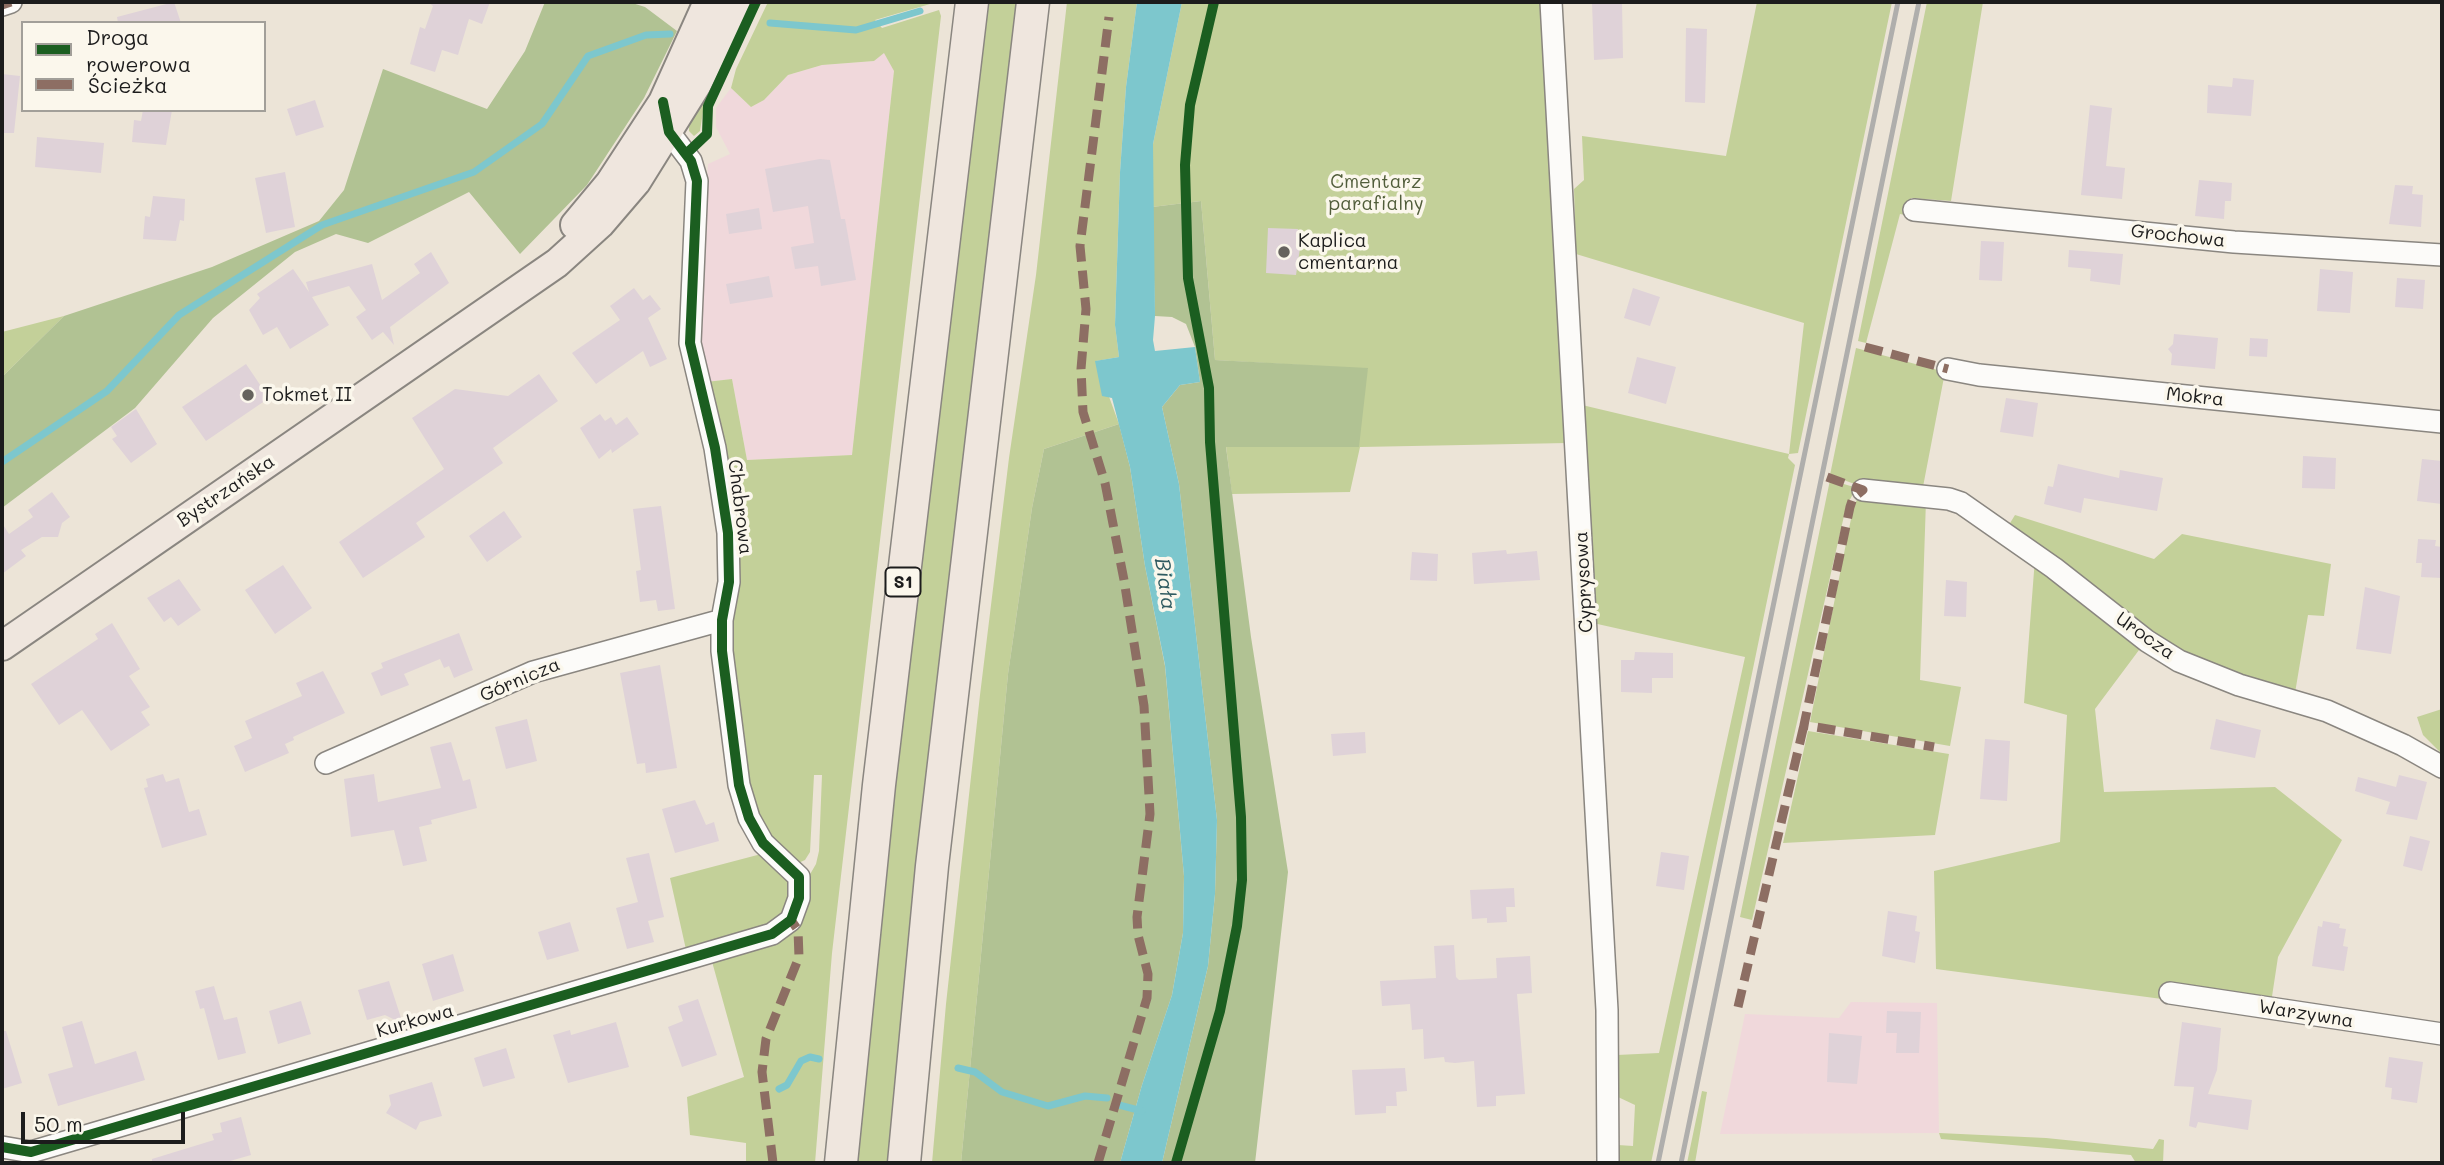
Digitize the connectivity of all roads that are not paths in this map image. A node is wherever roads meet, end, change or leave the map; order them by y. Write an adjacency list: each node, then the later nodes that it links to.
1 (10, 2): 7 (street)
2 (708, 2): 8 (main road, Bystrzańska)
3 (738, 2): 9 (main road, Bystrzańska)
4 (972, 2): 24 (highway, S1)
5 (1033, 2): 25 (highway)
6 (1551, 2): 26 (street, Cyprysowa)
7 (2, 5)
8 (663, 102): 9 (street); 12 (main road, Bystrzańska)
9 (669, 132): 12 (main road, Bystrzańska); 16 (street, Chabrowa)
10 (1914, 210): 11 (street, Grochowa)
11 (2442, 255)
12 (451, 337): 17 (main road, Bystrzańska)
13 (1948, 369): 14 (street, Mokra)
14 (2442, 422)
15 (1863, 490): 19 (street, Urocza)
16 (722, 620): 18 (street, Górnicza); 20 (street, Chabrowa)
17 (2, 646)
18 (326, 763)
19 (2442, 767)
20 (799, 877): 23 (street, Kurkowa)
21 (2170, 993): 22 (street, Warzywna)
22 (2442, 1034)
23 (2, 1147)
24 (841, 1163)
25 (904, 1163)
26 (1608, 1163)

